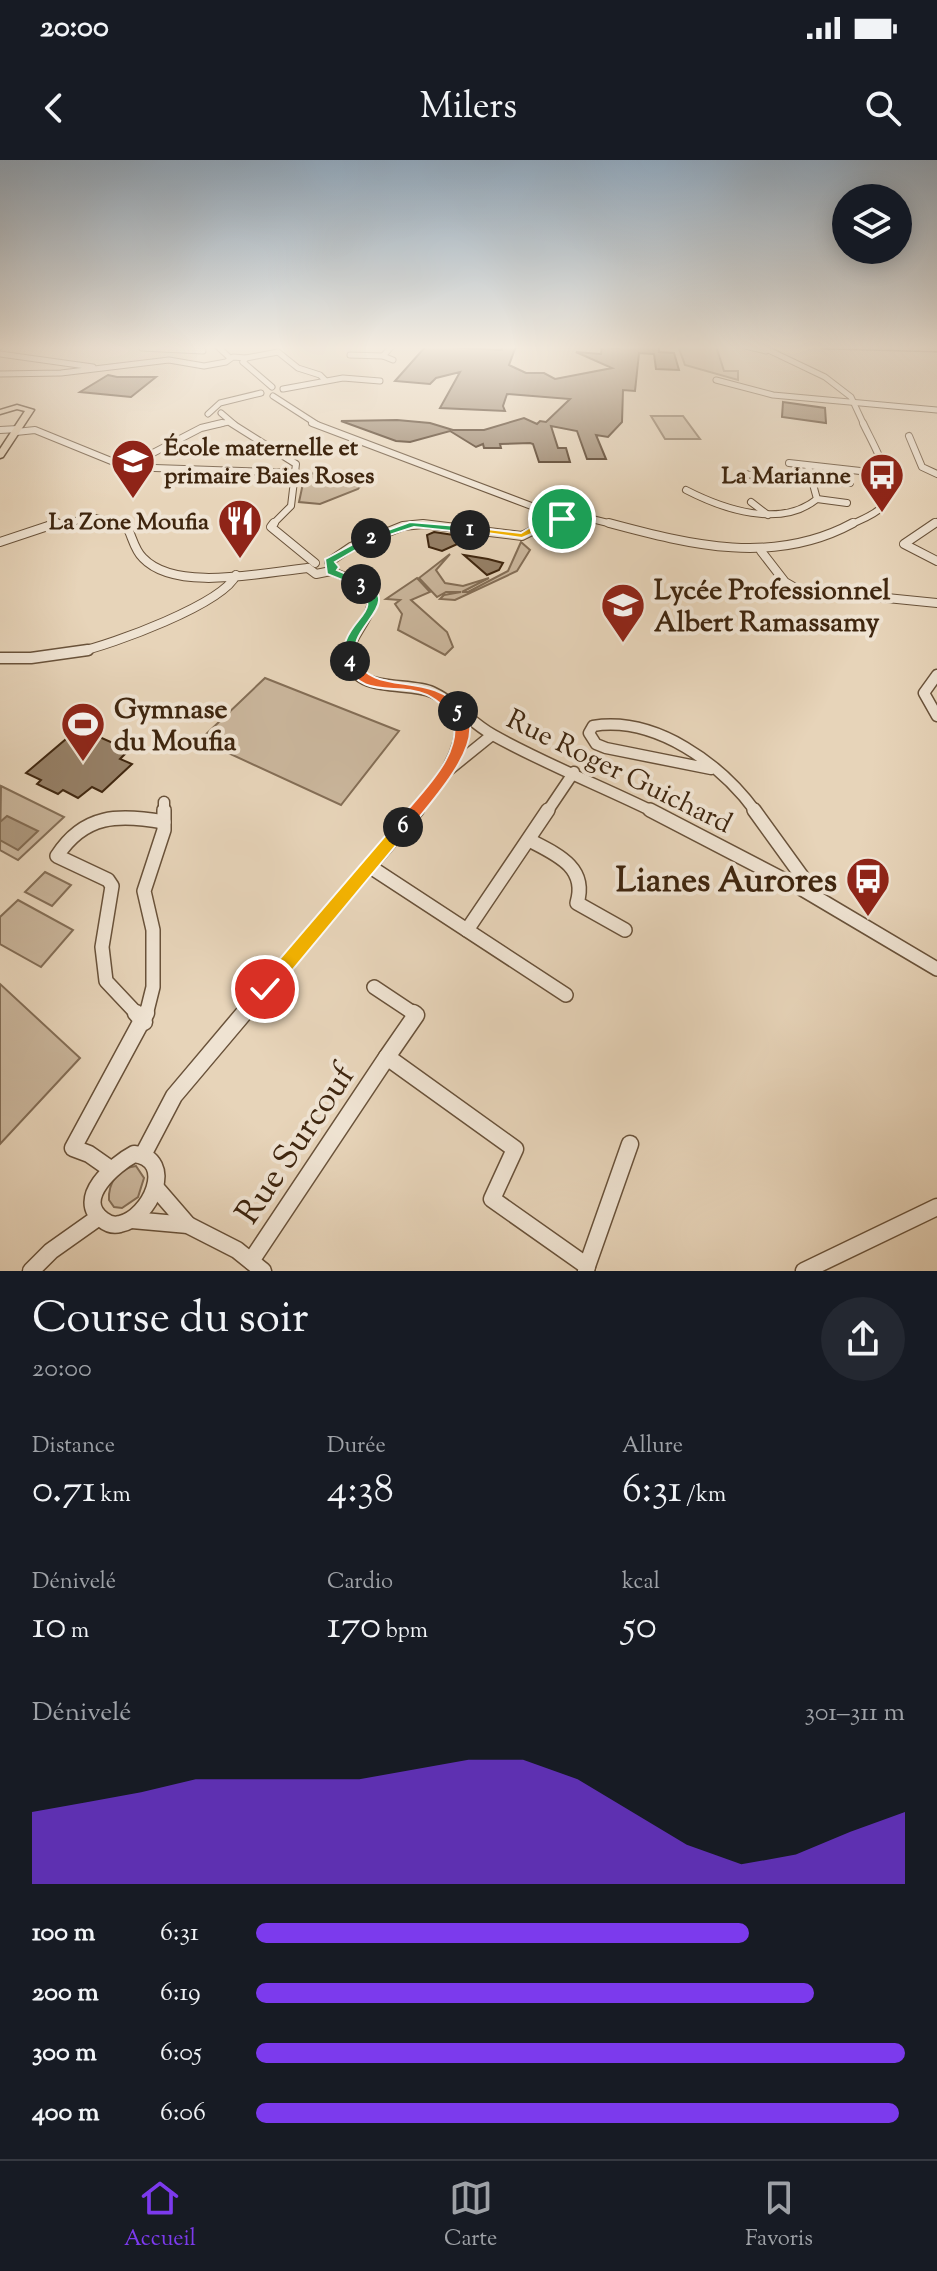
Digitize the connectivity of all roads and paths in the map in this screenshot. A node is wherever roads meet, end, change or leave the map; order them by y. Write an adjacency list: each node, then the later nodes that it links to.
1 (238, 398): 10 (street)
2 (245, 398): 9 (street)
3 (282, 398): 30 (street)
4 (807, 398): 6 (street)
5 (851, 398): 6 (street)
6 (855, 402): 7 (street); 22 (street)
7 (937, 410)
8 (0, 412): 14 (main road)
9 (221, 413): 10 (street); 11 (street)
10 (208, 414): 12 (street)
11 (229, 422): 12 (street); 20 (street)
12 (202, 425): 19 (street)
13 (0, 430): 14 (street)
14 (17, 431): 16 (main road); 19 (street)
15 (909, 436): 23 (street)
16 (0, 455)
17 (789, 463): 18 (street)
18 (808, 466): 22 (street); 24 (street)
19 (126, 467): 20 (street)
20 (295, 473): 40 (street)
21 (742, 474): 24 (street)
22 (887, 474): 38 (street)
23 (937, 474)
24 (813, 480): 25 (street); 27 (street)
25 (850, 483)
26 (686, 490): 32 (street)
27 (817, 499): 29 (street); 32 (street)
28 (751, 502): 32 (street)
29 (847, 503)
30 (544, 510): 31 (street); 33 (street); 35 (street)
31 (571, 512): 33 (street); 36 (street)
32 (768, 515)
33 (559, 519): 35 (street); 36 (street)
34 (937, 522): 39 (street)
35 (540, 525): 41 (street)
36 (627, 529): 38 (street)
37 (0, 542): 42 (street)
38 (761, 551): 43 (street)
39 (937, 561)
40 (312, 565): 41 (street); 42 (street)
41 (330, 566): 46 (street, Rue Roger Guichard)
42 (236, 575): 44 (street)
43 (937, 603)
44 (0, 658)
45 (937, 675): 47 (street)
46 (461, 713): 48 (street, Rue Roger Guichard); 49 (street)
47 (937, 716)
48 (487, 732): 49 (street); 51 (street); 52 (street, Rue Roger Guichard)
49 (464, 735): 51 (street)
50 (711, 769): 50 (street); 57 (street)
51 (445, 772): 56 (street)
52 (574, 772): 55 (street); 57 (street, Rue Roger Guichard)
53 (164, 802): 54 (street)
54 (164, 822): 63 (street); 63 (street)
55 (529, 840): 58 (street); 59 (street)
56 (369, 866): 58 (street); 66 (street)
57 (815, 894): 60 (street, Rue Roger Guichard)
58 (467, 930): 62 (street)
59 (625, 930)
60 (937, 969)
61 (374, 987): 64 (street)
62 (566, 995)
63 (144, 1022): 67 (street)
64 (387, 1057): 73 (street, Rue Surcouf); 74 (street, Rue Surcouf)
65 (630, 1144): 74 (street)
66 (143, 1155): 67 (street); 68 (street)
67 (109, 1168): 70 (street)
68 (156, 1188): 71 (street); 72 (street)
69 (937, 1207): 76 (street)
70 (99, 1217): 71 (street); 75 (street)
71 (132, 1220): 72 (street)
72 (188, 1225): 73 (street)
73 (257, 1266)
74 (587, 1268)
75 (31, 1271)
76 (804, 1271)

